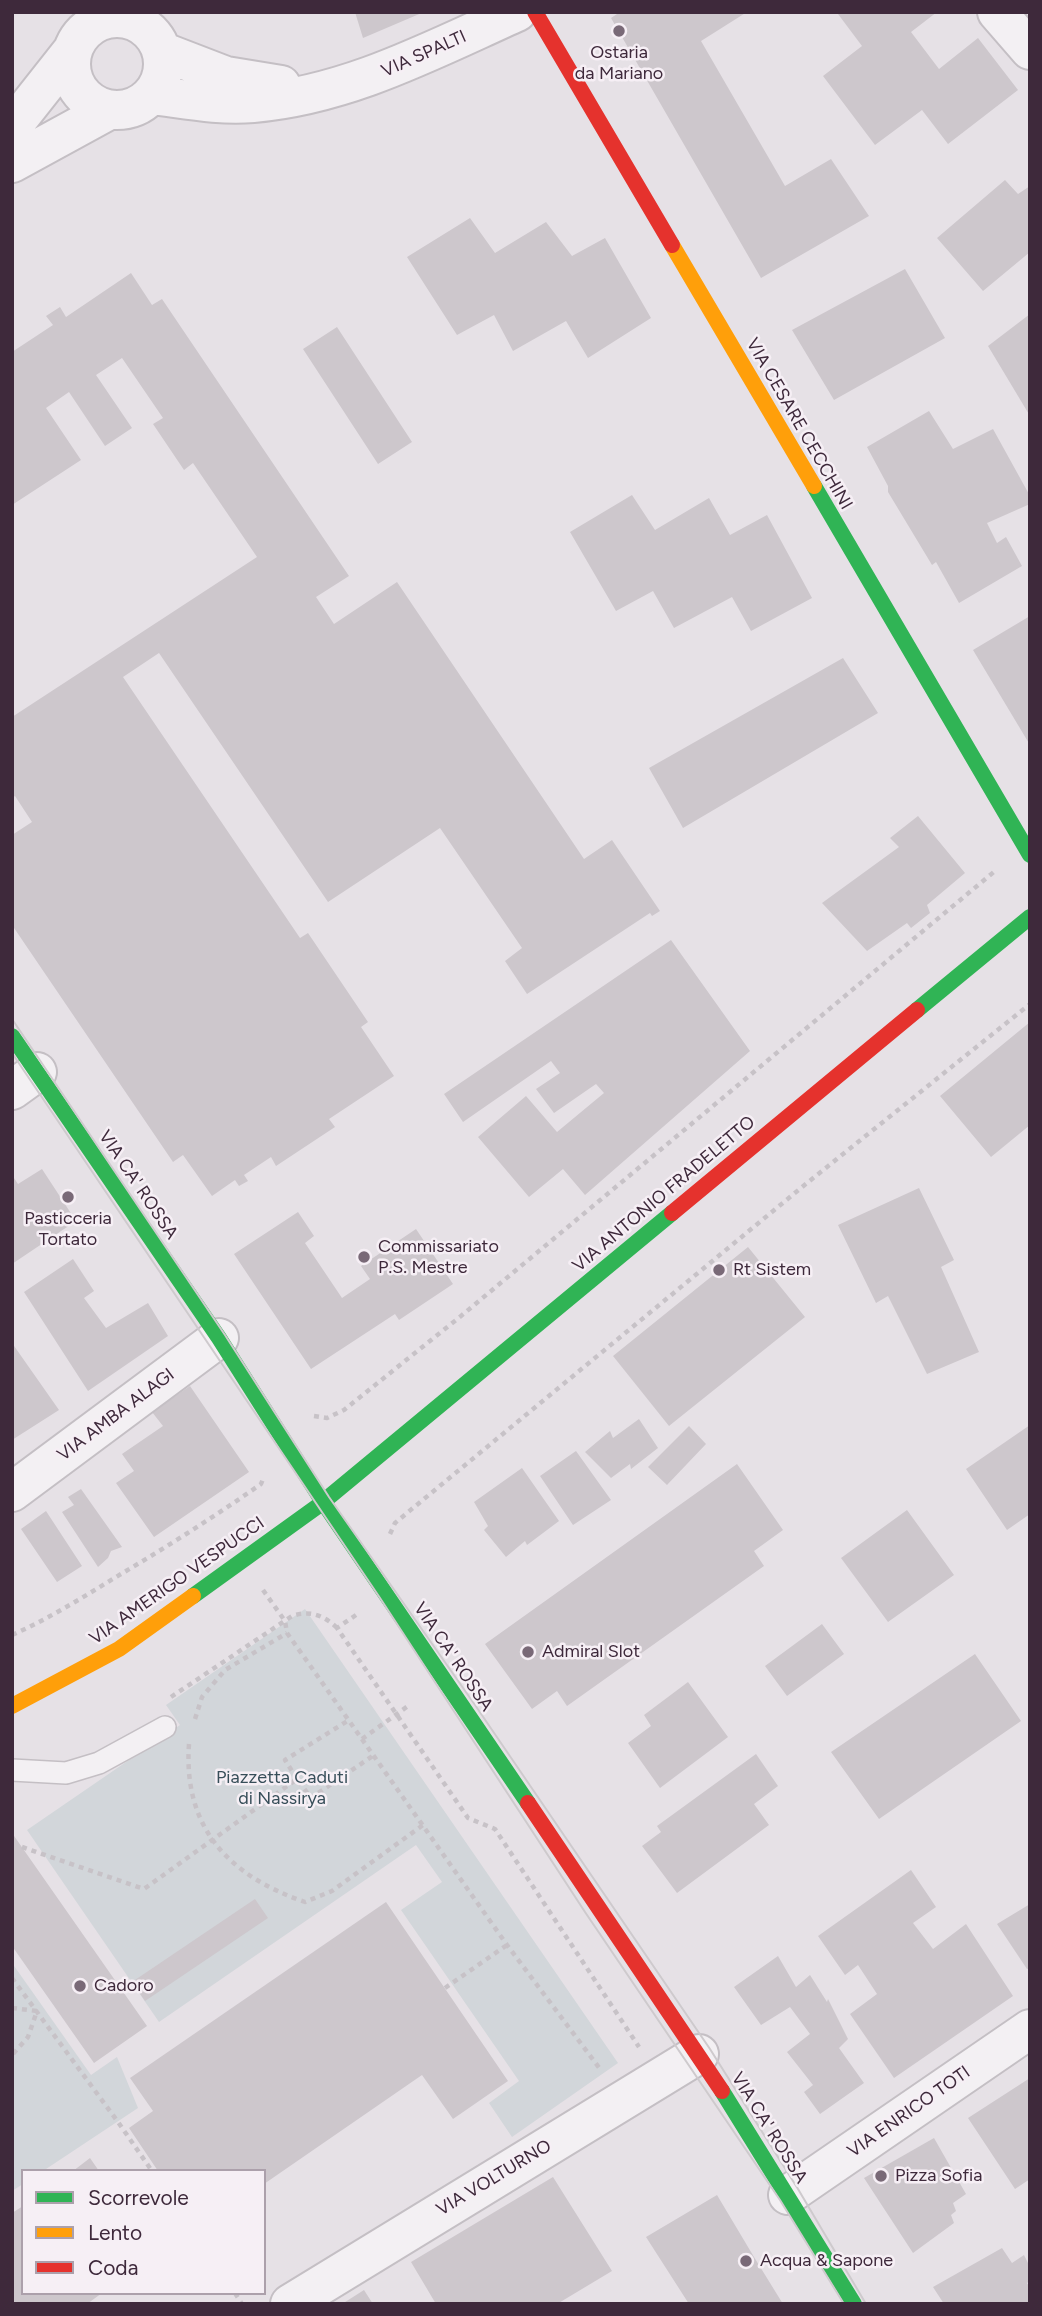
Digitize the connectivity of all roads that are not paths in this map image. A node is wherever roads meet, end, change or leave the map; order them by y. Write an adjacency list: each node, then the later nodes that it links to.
1 (517, 12): 7 (street, VIA SPALTI)
2 (535, 12): 12 (street, VIA CESARE CECCHINI)
3 (997, 12): 6 (street)
4 (149, 30): 5 (street); 7 (street, VIA SPALTI); 8 (street)
5 (79, 34): 9 (street); 10 (street)
6 (1030, 50)
7 (328, 89): 8 (street, VIA SPALTI)
8 (152, 95): 9 (street)
9 (109, 110): 11 (street)
10 (12, 127)
11 (12, 163)
12 (1030, 855)
13 (1030, 917): 18 (street, VIA ANTONIO FRADELETTO)
14 (12, 1036): 15 (street, VIA CA' ROSSA)
15 (24, 1081): 16 (street, VIA CA' ROSSA)
16 (219, 1338): 17 (street, VIA AMBA ALAGI); 18 (street, VIA CA' ROSSA)
17 (12, 1492)
18 (323, 1502): 19 (street, VIA AMERIGO VESPUCCI); 23 (street, VIA CA' ROSSA)
19 (12, 1706)
20 (165, 1727): 21 (lane)
21 (12, 1770)
22 (1030, 2029): 24 (street, VIA ENRICO TOTI)
23 (699, 2054): 24 (street, VIA CA' ROSSA); 25 (street, VIA VOLTURNO)
24 (788, 2195): 26 (street, VIA CA' ROSSA)
25 (290, 2304)
26 (854, 2304)

